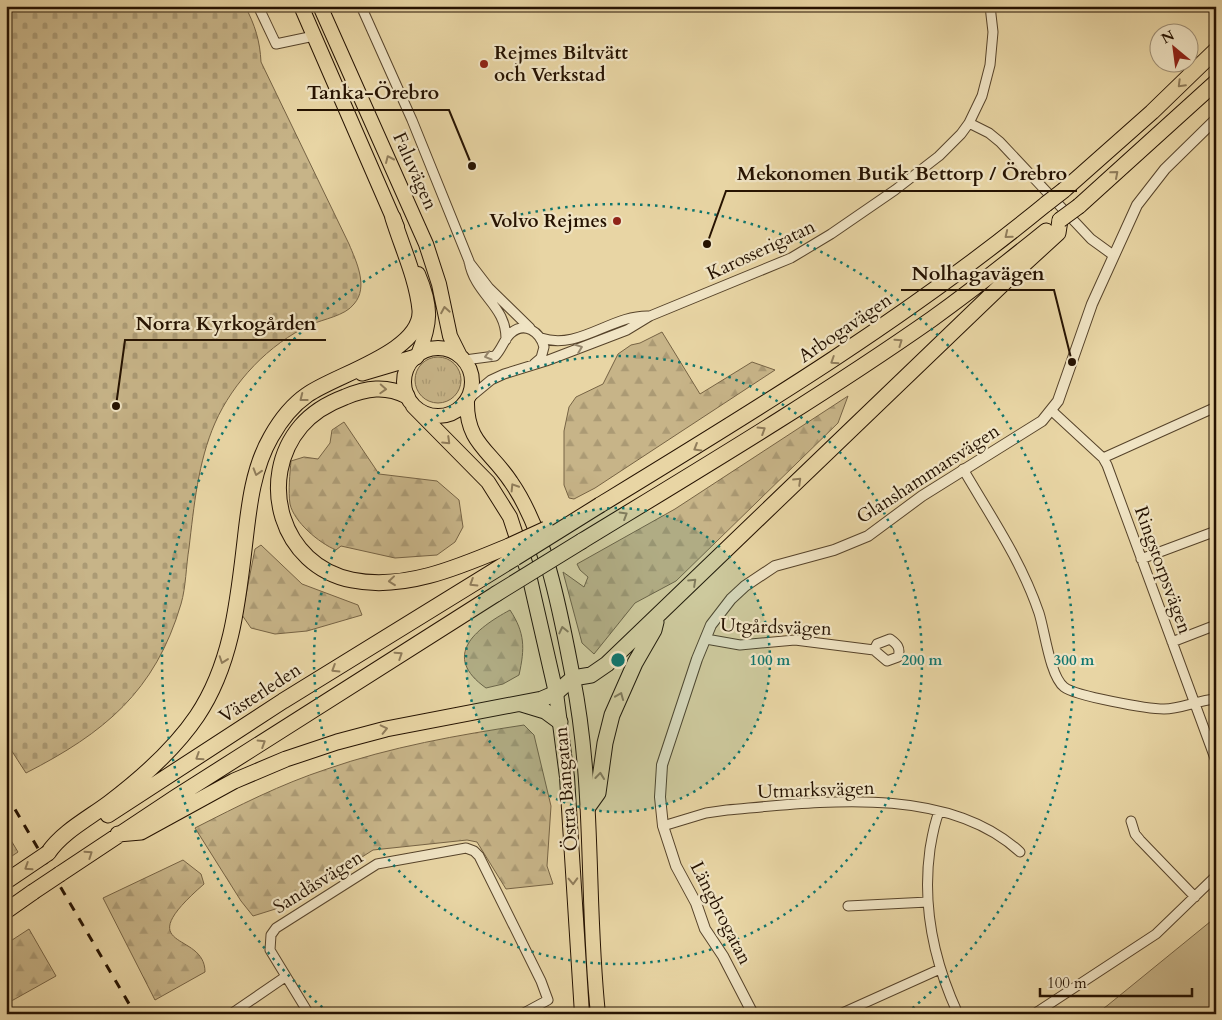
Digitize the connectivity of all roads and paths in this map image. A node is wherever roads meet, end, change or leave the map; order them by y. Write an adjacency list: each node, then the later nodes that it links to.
1 (258, 6): 6 (street)
2 (301, 6): 6 (main road, Faluvägen)
3 (320, 6): 20 (main road, Faluvägen, one-way to 3)
4 (361, 6): 14 (street)
5 (990, 6): 10 (street, Karosserigatan)
6 (314, 36): 11 (main road, Faluvägen)
7 (1216, 50): 29 (highway, Arbogavägen, one-way to 29, bridge)
8 (1216, 82): 12 (highway, one-way to 8, bridge)
9 (1216, 120): 13 (street, Glanshammarsvägen)
10 (969, 123): 13 (street); 15 (street, Karosserigatan)
11 (393, 218): 19 (main road, Faluvägen); 22 (highway)
12 (1060, 220): 34 (highway, one-way to 12, bridge); 35 (highway, one-way to 12)
13 (1114, 255): 26 (street, Glanshammarsvägen)
14 (469, 261): 16 (street); 18 (street)
15 (650, 316): 17 (street, Karosserigatan); 21 (street, Karosserigatan, one-way to 15)
16 (530, 328): 17 (street); 18 (street)
17 (541, 338): 21 (street)
18 (506, 340): 20 (street, one-way to 20)
19 (417, 356): 20 (main road); 22 (highway); 24 (main road)
20 (463, 358): 23 (main road)
21 (533, 365): 23 (street, Karosserigatan)
22 (338, 378): 48 (highway, one-way to 48)
23 (468, 400): 24 (main road); 34 (main road, one-way to 23)
24 (410, 401): 32 (highway, one-way to 24); 39 (main road, Östra Bangatan, one-way to 39)
25 (1216, 407): 27 (street)
26 (1051, 410): 27 (street, Ringstorpsvägen); 28 (street, Glanshammarsvägen)
27 (1103, 458): 33 (street, Ringstorpsvägen)
28 (963, 469): 37 (street, Glanshammarsvägen); 44 (street)
29 (600, 505): 31 (highway, Arbogavägen, bridge); 32 (highway, bridge)
30 (1216, 531): 33 (street)
31 (538, 543): 32 (highway, Västerleden, bridge)
32 (512, 552): 48 (highway, Västerleden, one-way to 48)
33 (1141, 559): 38 (street, Ringstorpsvägen)
34 (544, 565): 41 (main road, Östra Bangatan, one-way to 34); 49 (highway, one-way to 34, bridge)
35 (657, 615): 41 (highway); 50 (highway, one-way to 35)
36 (1216, 625): 38 (street)
37 (706, 639): 40 (street, Utgårdsvägen); 53 (street, Glanshammarsvägen)
38 (1172, 642): 44 (street, Ringstorpsvägen)
39 (547, 649): 41 (main road); 42 (main road, Östra Bangatan)
40 (874, 650)
41 (573, 678): 42 (highway); 50 (main road, Östra Bangatan)
42 (556, 693): 45 (highway); 46 (main road, Östra Bangatan)
43 (1216, 699): 44 (street)
44 (1194, 702): 47 (street, Ringstorpsvägen)
45 (518, 703): 46 (highway); 49 (highway, one-way to 45)
46 (560, 722): 66 (main road, Östra Bangatan, one-way to 66)
47 (1216, 761)
48 (144, 784): 56 (highway, one-way to 56, bridge)
49 (180, 803): 60 (highway, one-way to 49, bridge)
50 (588, 806): 67 (main road, Östra Bangatan)
51 (939, 812): 53 (street, Utmarksvägen); 54 (street, Utmarksvägen); 58 (street)
52 (1130, 821): 57 (street)
53 (663, 826): 68 (street, Längbrogatan)
54 (1020, 852)
55 (1216, 876): 57 (street)
56 (7, 880)
57 (1195, 897): 71 (street)
58 (928, 902): 59 (street); 61 (street)
59 (848, 906)
60 (6, 911)
61 (940, 968): 69 (street); 70 (street)
62 (286, 977): 63 (street); 64 (street, Sandåsvägen); 65 (street, Sandåsvägen)
63 (231, 1014)
64 (309, 1014)
65 (522, 1014)
66 (582, 1014)
67 (598, 1014)
68 (753, 1014)
69 (840, 1014)
70 (958, 1014)
71 (1034, 1014)

